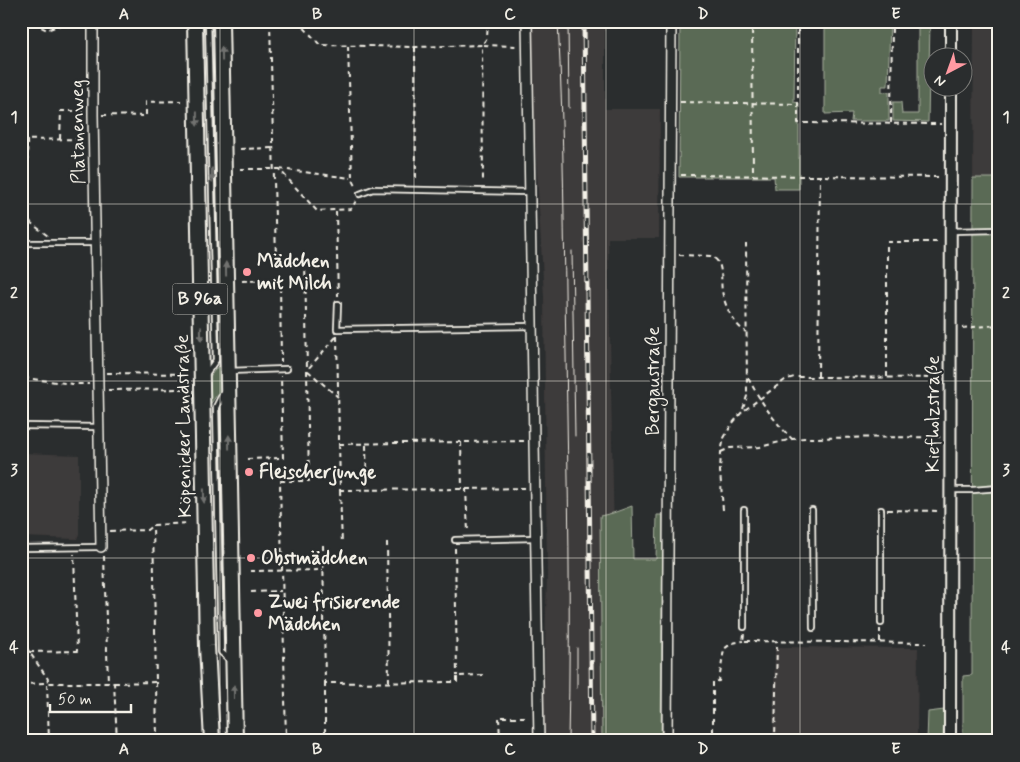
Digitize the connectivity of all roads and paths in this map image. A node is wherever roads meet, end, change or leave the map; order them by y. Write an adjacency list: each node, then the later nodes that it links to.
1 (35, 21): 17 (path)
2 (52, 21): 17 (path)
3 (63, 21): 17 (path)
4 (93, 21): 28 (street, Platanenweg)
5 (194, 21): 76 (main road, Köpenicker Landstraße / B 96a, one-way to 76)
6 (208, 21): 76 (lane, one-way to 76)
7 (221, 21): 72 (main road, B 96a, one-way to 7)
8 (270, 21): 35 (path)
9 (298, 21): 19 (path)
10 (488, 21): 18 (path)
11 (527, 21): 20 (street)
12 (671, 21): 25 (street, Bergaustraße)
13 (752, 21): 26 (path)
14 (798, 21): 27 (path)
15 (892, 21): 29 (path)
16 (951, 21): 22 (street)
17 (52, 29)
18 (482, 45): 20 (path); 21 (path); 46 (path)
19 (348, 46): 21 (path); 44 (path)
20 (527, 46): 47 (street)
21 (415, 47): 45 (path)
22 (951, 48)
23 (951, 98): 30 (street, Kiefholzstraße)
24 (181, 101): 28 (path)
25 (671, 102): 26 (path); 40 (street, Bergaustraße)
26 (752, 103): 27 (path); 41 (path)
27 (797, 104): 29 (path)
28 (93, 113): 31 (path); 32 (street, Platanenweg)
29 (891, 124): 30 (path)
30 (951, 124): 43 (street, Kiefholzstraße)
31 (60, 139): 32 (path); 34 (path)
32 (93, 139): 55 (street, Platanenweg)
33 (21, 140): 34 (path)
34 (27, 140): 54 (path)
35 (273, 148): 36 (path); 37 (path)
36 (240, 149)
37 (274, 168): 38 (path); 39 (path); 67 (path)
38 (240, 169)
39 (279, 169): 44 (path); 49 (path)
40 (670, 175): 41 (path); 57 (street, Bergaustraße)
41 (753, 175): 42 (path)
42 (820, 176): 43 (path); 71 (path)
43 (951, 177): 50 (street, Kiefholzstraße)
44 (352, 178): 48 (path)
45 (416, 190): 46 (lane); 48 (lane)
46 (483, 191): 47 (lane)
47 (530, 192): 60 (street)
48 (360, 194): 49 (path)
49 (336, 211): 58 (path)
50 (951, 230): 51 (lane); 52 (street, Kiefholzstraße)
51 (999, 230)
52 (951, 242): 73 (path); 75 (street, Kiefholzstraße)
53 (23, 243): 54 (lane); 74 (path)
54 (58, 243): 55 (lane)
55 (96, 243): 68 (street, Platanenweg)
56 (746, 243): 63 (path)
57 (670, 255): 63 (path); 149 (street, Bergaustraße)
58 (338, 304): 62 (lane)
59 (999, 325): 61 (path)
60 (532, 326): 62 (lane); 86 (street)
61 (962, 328)
62 (337, 329): 64 (path)
63 (746, 332): 70 (path)
64 (337, 336): 67 (path); 79 (path)
65 (287, 369): 72 (lane)
66 (303, 370): 67 (path)
67 (307, 370): 79 (path); 117 (path)
68 (98, 373): 69 (path); 77 (street, Platanenweg)
69 (185, 374)
70 (747, 376): 80 (path); 81 (path)
71 (818, 376): 73 (path); 80 (path)
72 (228, 377): 144 (main road, B 96a, one-way to 72)
73 (887, 377): 75 (path)
74 (23, 378): 77 (path)
75 (950, 378): 84 (street, Kiefholzstraße)
76 (202, 381): 143 (main road, Köpenicker Landstraße / B 96a, one-way to 143)
77 (98, 387): 78 (path); 83 (street, Platanenweg)
78 (185, 389)
79 (338, 397): 88 (path)
80 (759, 400): 81 (path); 85 (path)
81 (742, 412): 90 (path)
82 (21, 426): 83 (lane)
83 (99, 427): 105 (street, Platanenweg)
84 (950, 437): 85 (path); 97 (street, Kiefholzstraße)
85 (792, 439): 90 (path)
86 (534, 441): 87 (path); 91 (street)
87 (461, 442): 89 (path); 93 (path)
88 (339, 444): 89 (path); 95 (path)
89 (366, 444): 96 (path)
90 (721, 452): 98 (path)
91 (534, 488): 94 (path); 106 (street)
92 (999, 488): 97 (lane)
93 (462, 489): 94 (path); 96 (path)
94 (466, 489): 108 (path)
95 (340, 490): 96 (path); 110 (path)
96 (367, 490)
97 (950, 490): 102 (street, Kiefholzstraße)
98 (723, 510)
99 (744, 510): 121 (lane)
100 (812, 510): 122 (lane)
101 (881, 510): 102 (path); 120 (lane)
102 (950, 512): 152 (street, Kiefholzstraße)
103 (188, 523): 104 (path)
104 (153, 525): 105 (path); 132 (path)
105 (101, 531): 112 (street, Platanenweg)
106 (535, 538): 108 (lane); 139 (street)
107 (455, 540): 108 (lane); 129 (path)
108 (468, 540)
109 (387, 542): 133 (path)
110 (342, 544)
111 (323, 545): 115 (path)
112 (101, 547): 113 (lane); 135 (path)
113 (21, 548)
114 (74, 558): 128 (path)
115 (323, 570): 117 (path); 138 (path)
116 (250, 571): 117 (path)
117 (281, 571): 118 (path)
118 (282, 591): 119 (path); 145 (path)
119 (251, 592)
120 (880, 623): 126 (path)
121 (744, 628): 124 (path)
122 (813, 628)
123 (21, 640): 128 (path)
124 (744, 641): 125 (path); 150 (path)
125 (776, 642): 126 (path); 151 (path)
126 (880, 642): 127 (path)
127 (927, 643)
128 (29, 652): 134 (path)
129 (457, 676): 130 (path); 133 (path)
130 (483, 676)
131 (21, 678): 137 (path)
132 (156, 682): 136 (path); 142 (path)
133 (389, 682): 138 (path)
134 (47, 683): 135 (path); 137 (path); 140 (path)
135 (108, 683): 136 (path)
136 (114, 683): 141 (path)
137 (21, 684)
138 (325, 684): 146 (path)
139 (538, 717): 147 (path); 148 (street)
140 (48, 741)
141 (117, 741)
142 (157, 741)
143 (212, 741)
144 (235, 741)
145 (286, 741)
146 (326, 741)
147 (500, 741)
148 (539, 741)
149 (667, 741)
150 (713, 741)
151 (775, 741)
152 (950, 741)

